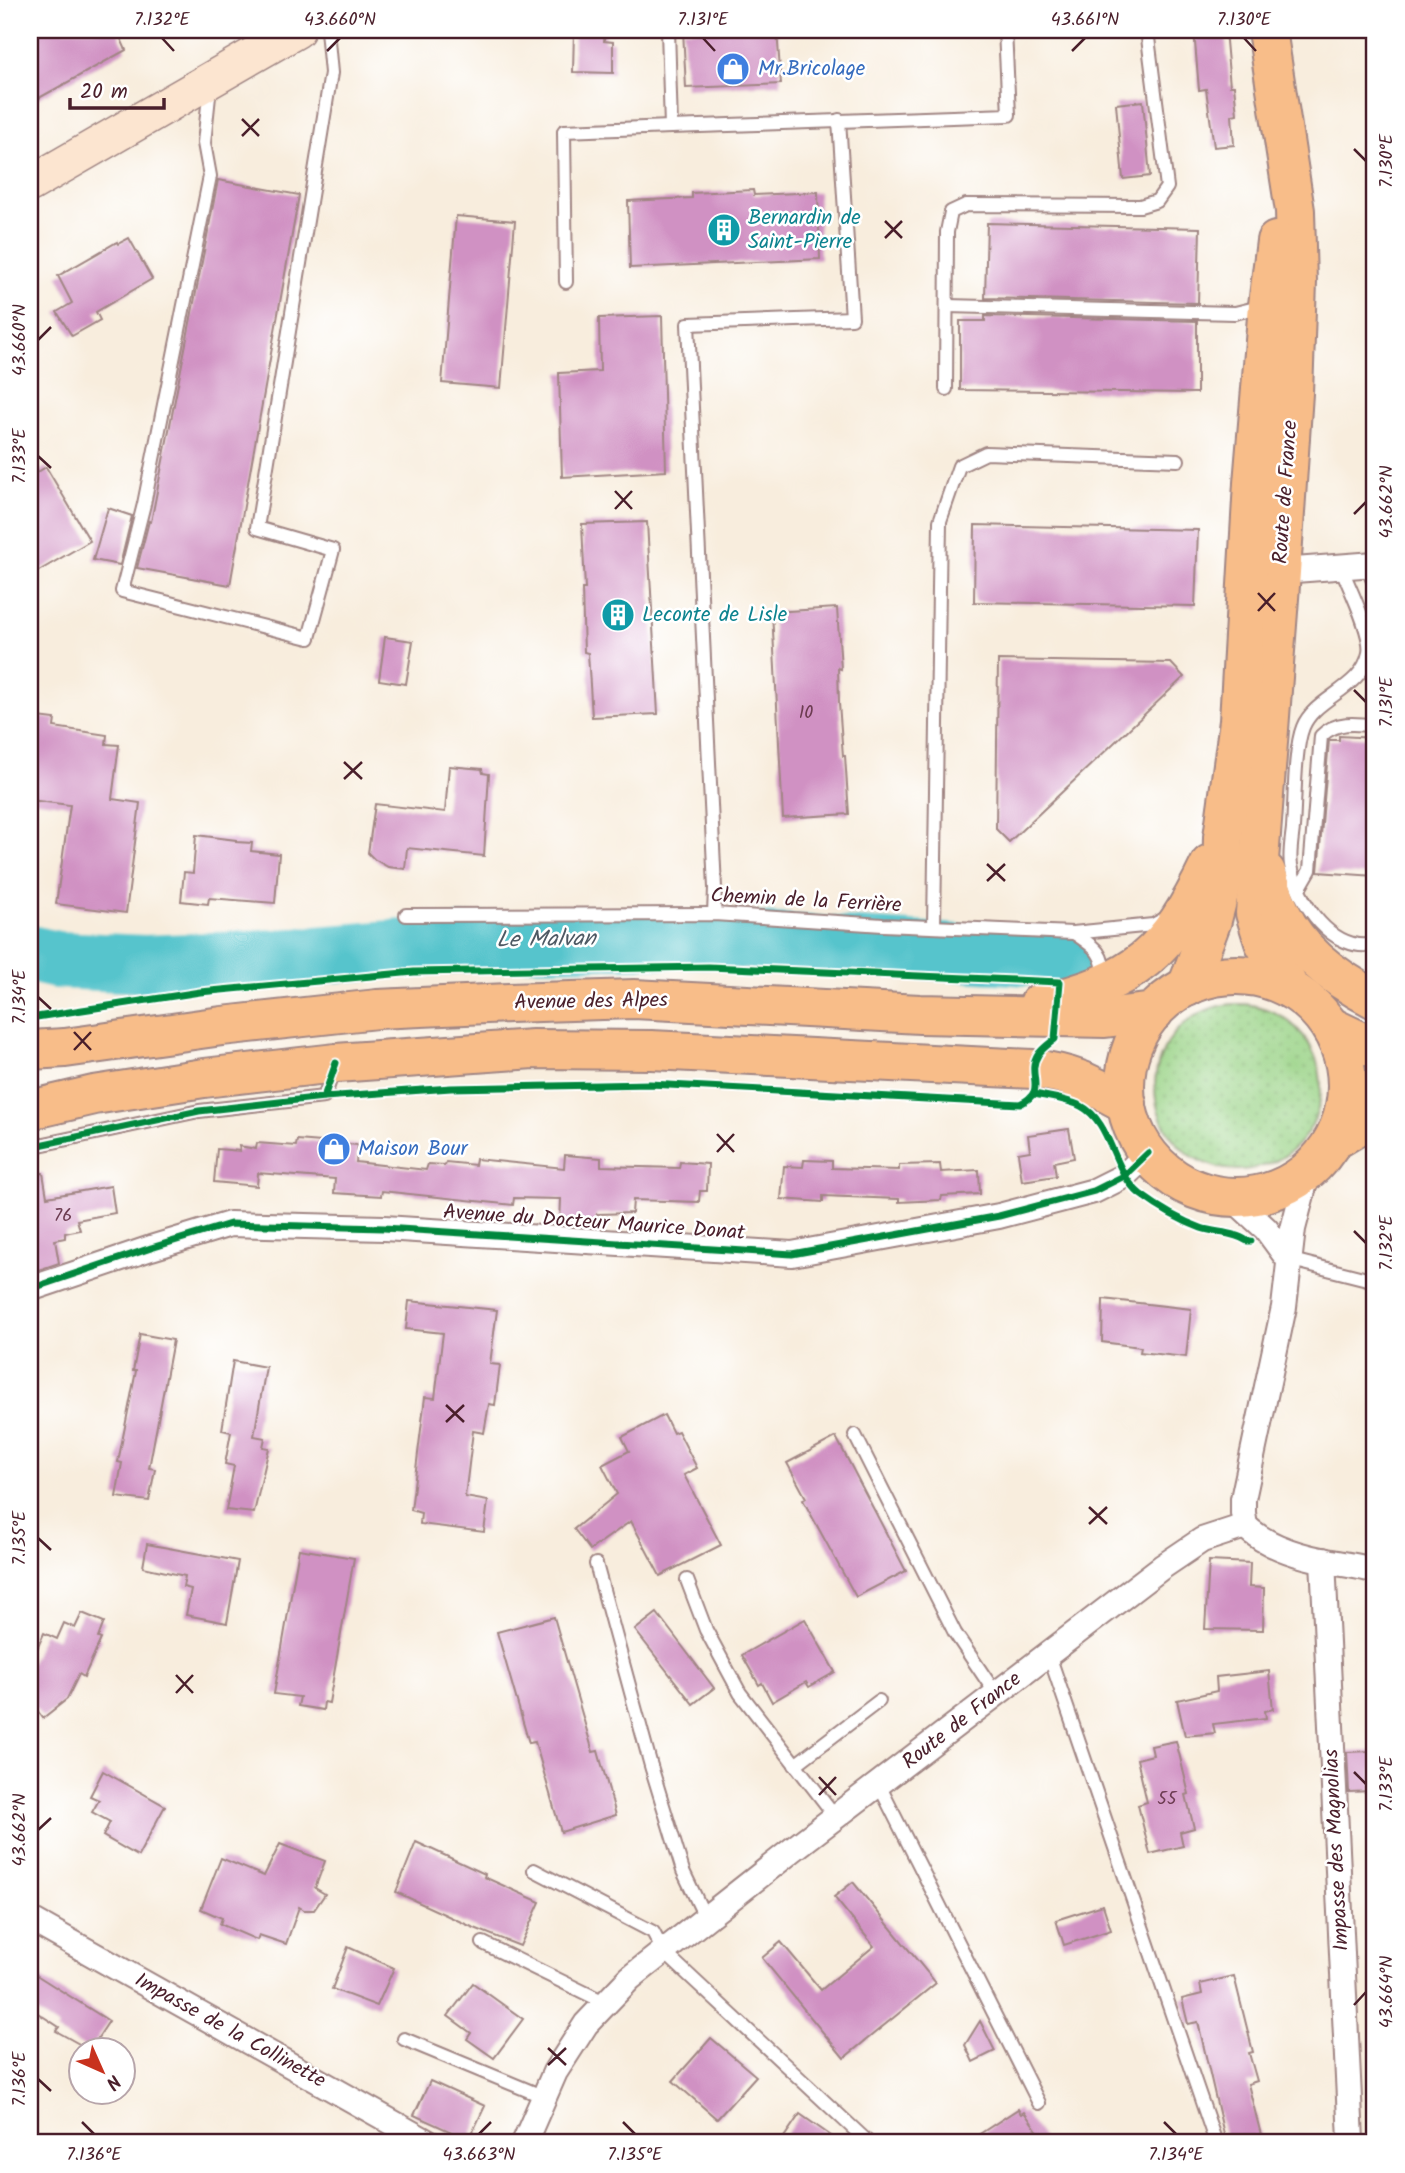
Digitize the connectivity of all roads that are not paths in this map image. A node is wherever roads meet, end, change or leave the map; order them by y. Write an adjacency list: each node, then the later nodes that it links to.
1 (297, 30): 7 (main road)
2 (327, 30): 7 (lane)
3 (668, 30): 9 (lane)
4 (1005, 30): 8 (lane)
5 (1147, 30): 13 (lane)
6 (1267, 30): 12 (main road, Route de France)
7 (211, 80): 10 (main road)
8 (839, 120): 9 (lane); 24 (lane)
9 (671, 127): 11 (lane)
10 (30, 184)
11 (566, 282)
12 (1283, 294): 13 (lane); 18 (main road, Route de France)
13 (947, 306): 14 (lane)
14 (946, 389)
15 (1178, 460): 26 (lane)
16 (1341, 567): 17 (street); 18 (street); 22 (lane)
17 (1372, 571)
18 (1264, 572): 20 (main road, Route de France); 21 (main road, Route de France)
19 (1375, 726): 22 (lane)
20 (1223, 836): 23 (main road); 29 (main road, Route de France)
21 (1258, 854): 31 (main road, Route de France); 32 (main road)
22 (1299, 889): 28 (lane)
23 (1195, 897): 27 (lane, Chemin de la Ferrière); 30 (main road)
24 (714, 914): 25 (lane, Chemin de la Ferrière); 26 (lane, Chemin de la Ferrière)
25 (406, 915)
26 (934, 927): 27 (lane, Chemin de la Ferrière)
27 (1073, 933): 30 (lane)
28 (1375, 944)
29 (1187, 986): 31 (main road); 33 (main road)
30 (1099, 987): 34 (main road)
31 (1290, 989): 35 (main road)
32 (1375, 999)
33 (1154, 1012): 34 (main road, Avenue des Alpes); 39 (main road)
34 (989, 1015): 36 (main road, Avenue des Alpes)
35 (1331, 1027): 37 (main road); 42 (main road)
36 (42, 1046)
37 (1375, 1048)
38 (336, 1063): 39 (main road); 40 (main road); 43 (lane)
39 (1127, 1104): 44 (main road)
40 (30, 1110)
41 (1375, 1116): 42 (main road)
42 (1332, 1141): 45 (main road)
43 (30, 1147)
44 (1148, 1153): 46 (main road); 49 (street, Avenue du Docteur Maurice Donat)
45 (1308, 1171): 46 (main road); 47 (street)
46 (1231, 1197): 47 (street)
47 (1288, 1259): 48 (lane); 51 (street)
48 (1375, 1281)
49 (30, 1289)
50 (855, 1435): 57 (lane)
51 (1245, 1526): 52 (street); 56 (street, Route de France)
52 (1323, 1560): 54 (street); 71 (street, Impasse des Magnolias)
53 (596, 1564): 63 (lane)
54 (1375, 1572)
55 (687, 1580): 59 (lane)
56 (1049, 1655): 57 (street, Route de France); 75 (lane)
57 (996, 1694): 60 (street, Route de France)
58 (879, 1701): 59 (lane)
59 (795, 1765): 61 (lane)
60 (879, 1785): 61 (street, Route de France); 70 (lane)
61 (836, 1817): 63 (street, Route de France)
62 (534, 1870): 66 (lane)
63 (705, 1917): 66 (street, Route de France)
64 (30, 1919): 72 (street, Impasse de la Collinette)
65 (483, 1943): 67 (lane)
66 (663, 1951): 67 (street, Route de France); 74 (lane)
67 (607, 2003): 69 (street, Route de France)
68 (404, 2039): 69 (lane)
69 (544, 2097): 73 (street, Route de France)
70 (1039, 2103)
71 (1351, 2140)
72 (429, 2143)
73 (524, 2143)
74 (869, 2143)
75 (1216, 2143)

